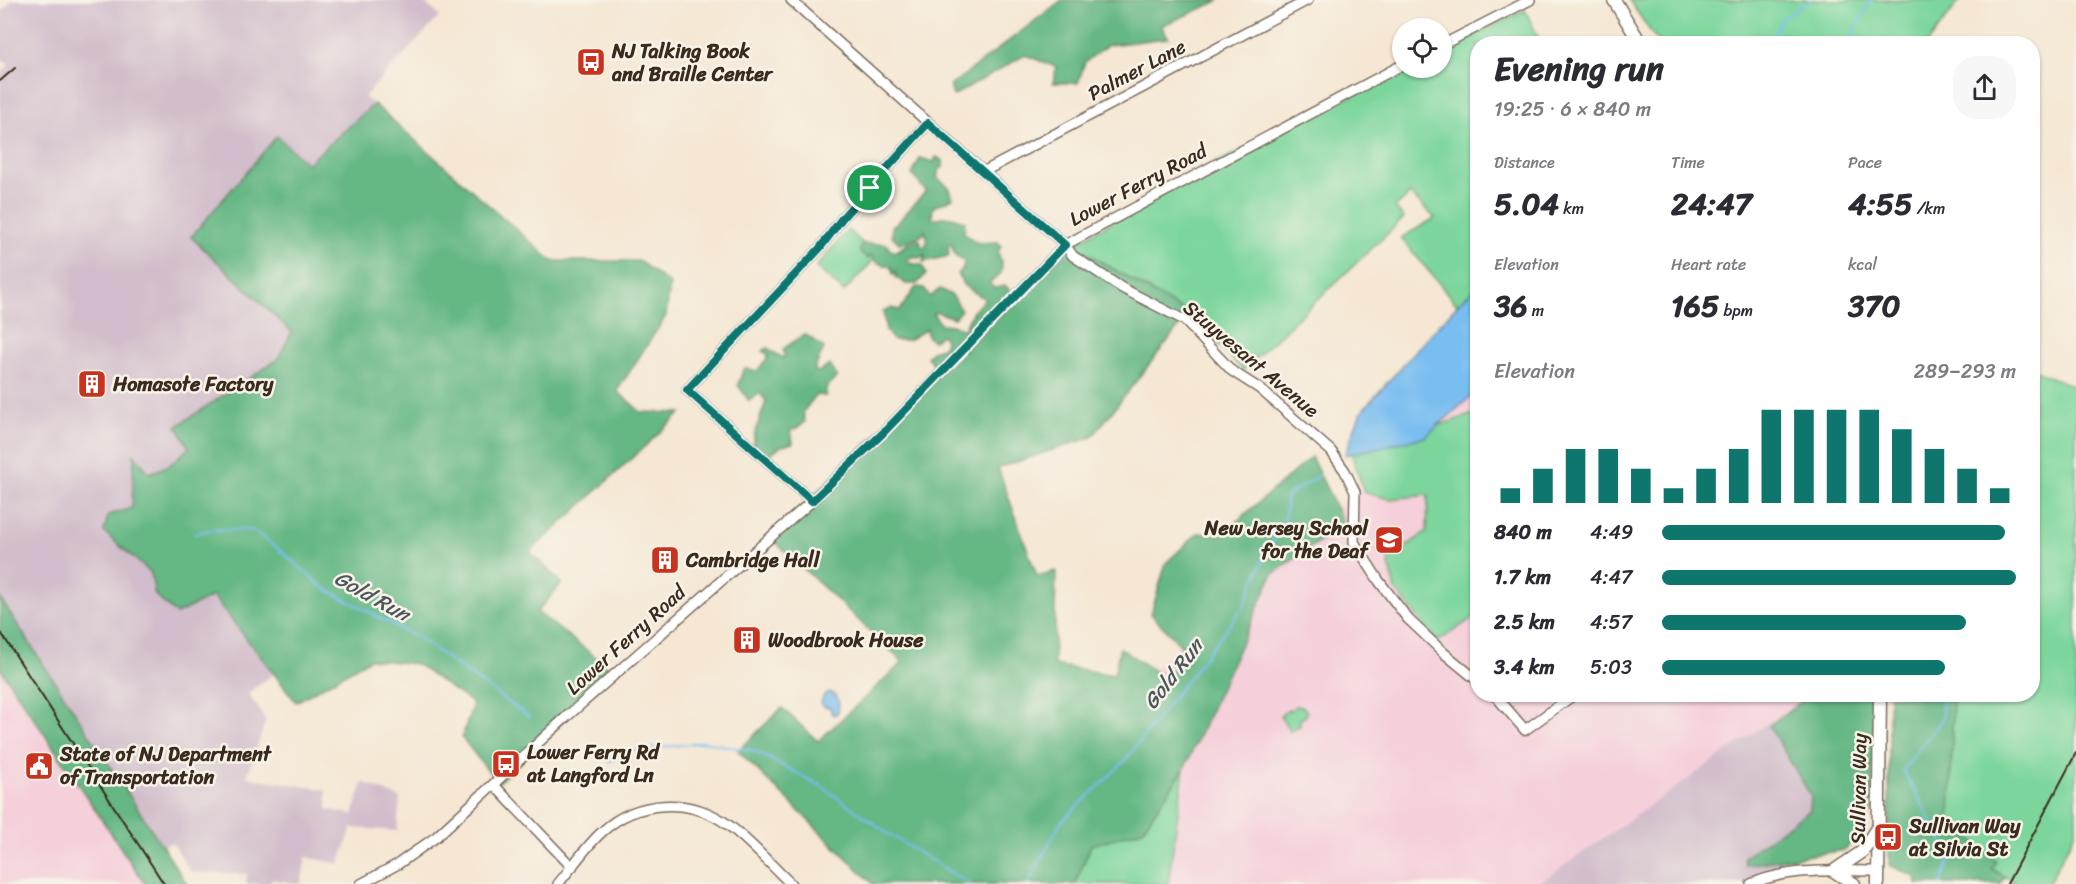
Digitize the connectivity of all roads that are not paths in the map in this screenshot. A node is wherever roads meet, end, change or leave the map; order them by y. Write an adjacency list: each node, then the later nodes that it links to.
1 (791, 0): 8 (street, Stuyvesant Avenue)
2 (1308, 0): 9 (street, Palmer Lane)
3 (1530, 0): 6 (street)
4 (1614, 0): 5 (main road)
5 (1636, 36)
6 (1452, 40)
7 (1392, 70): 10 (street, Lower Ferry Road)
8 (928, 123): 9 (street, Stuyvesant Avenue); 11 (street)
9 (983, 172): 10 (street, Stuyvesant Avenue)
10 (1065, 245): 11 (street, Lower Ferry Road); 12 (street, Stuyvesant Avenue)
11 (812, 501): 16 (street, Lower Ferry Road)
12 (1470, 674)
13 (1501, 702): 14 (street)
14 (1564, 702)
15 (1880, 702): 17 (main road, Sullivan Way)
16 (494, 785): 18 (street); 21 (street, Lower Ferry Road)
17 (1878, 824): 19 (main road); 20 (main road, Sullivan Way)
18 (572, 867): 22 (street); 23 (street)
19 (1834, 871): 20 (street); 24 (street); 25 (main road)
20 (1878, 878)
21 (361, 884)
22 (558, 884)
23 (791, 884)
24 (1751, 884)
25 (1854, 884)

